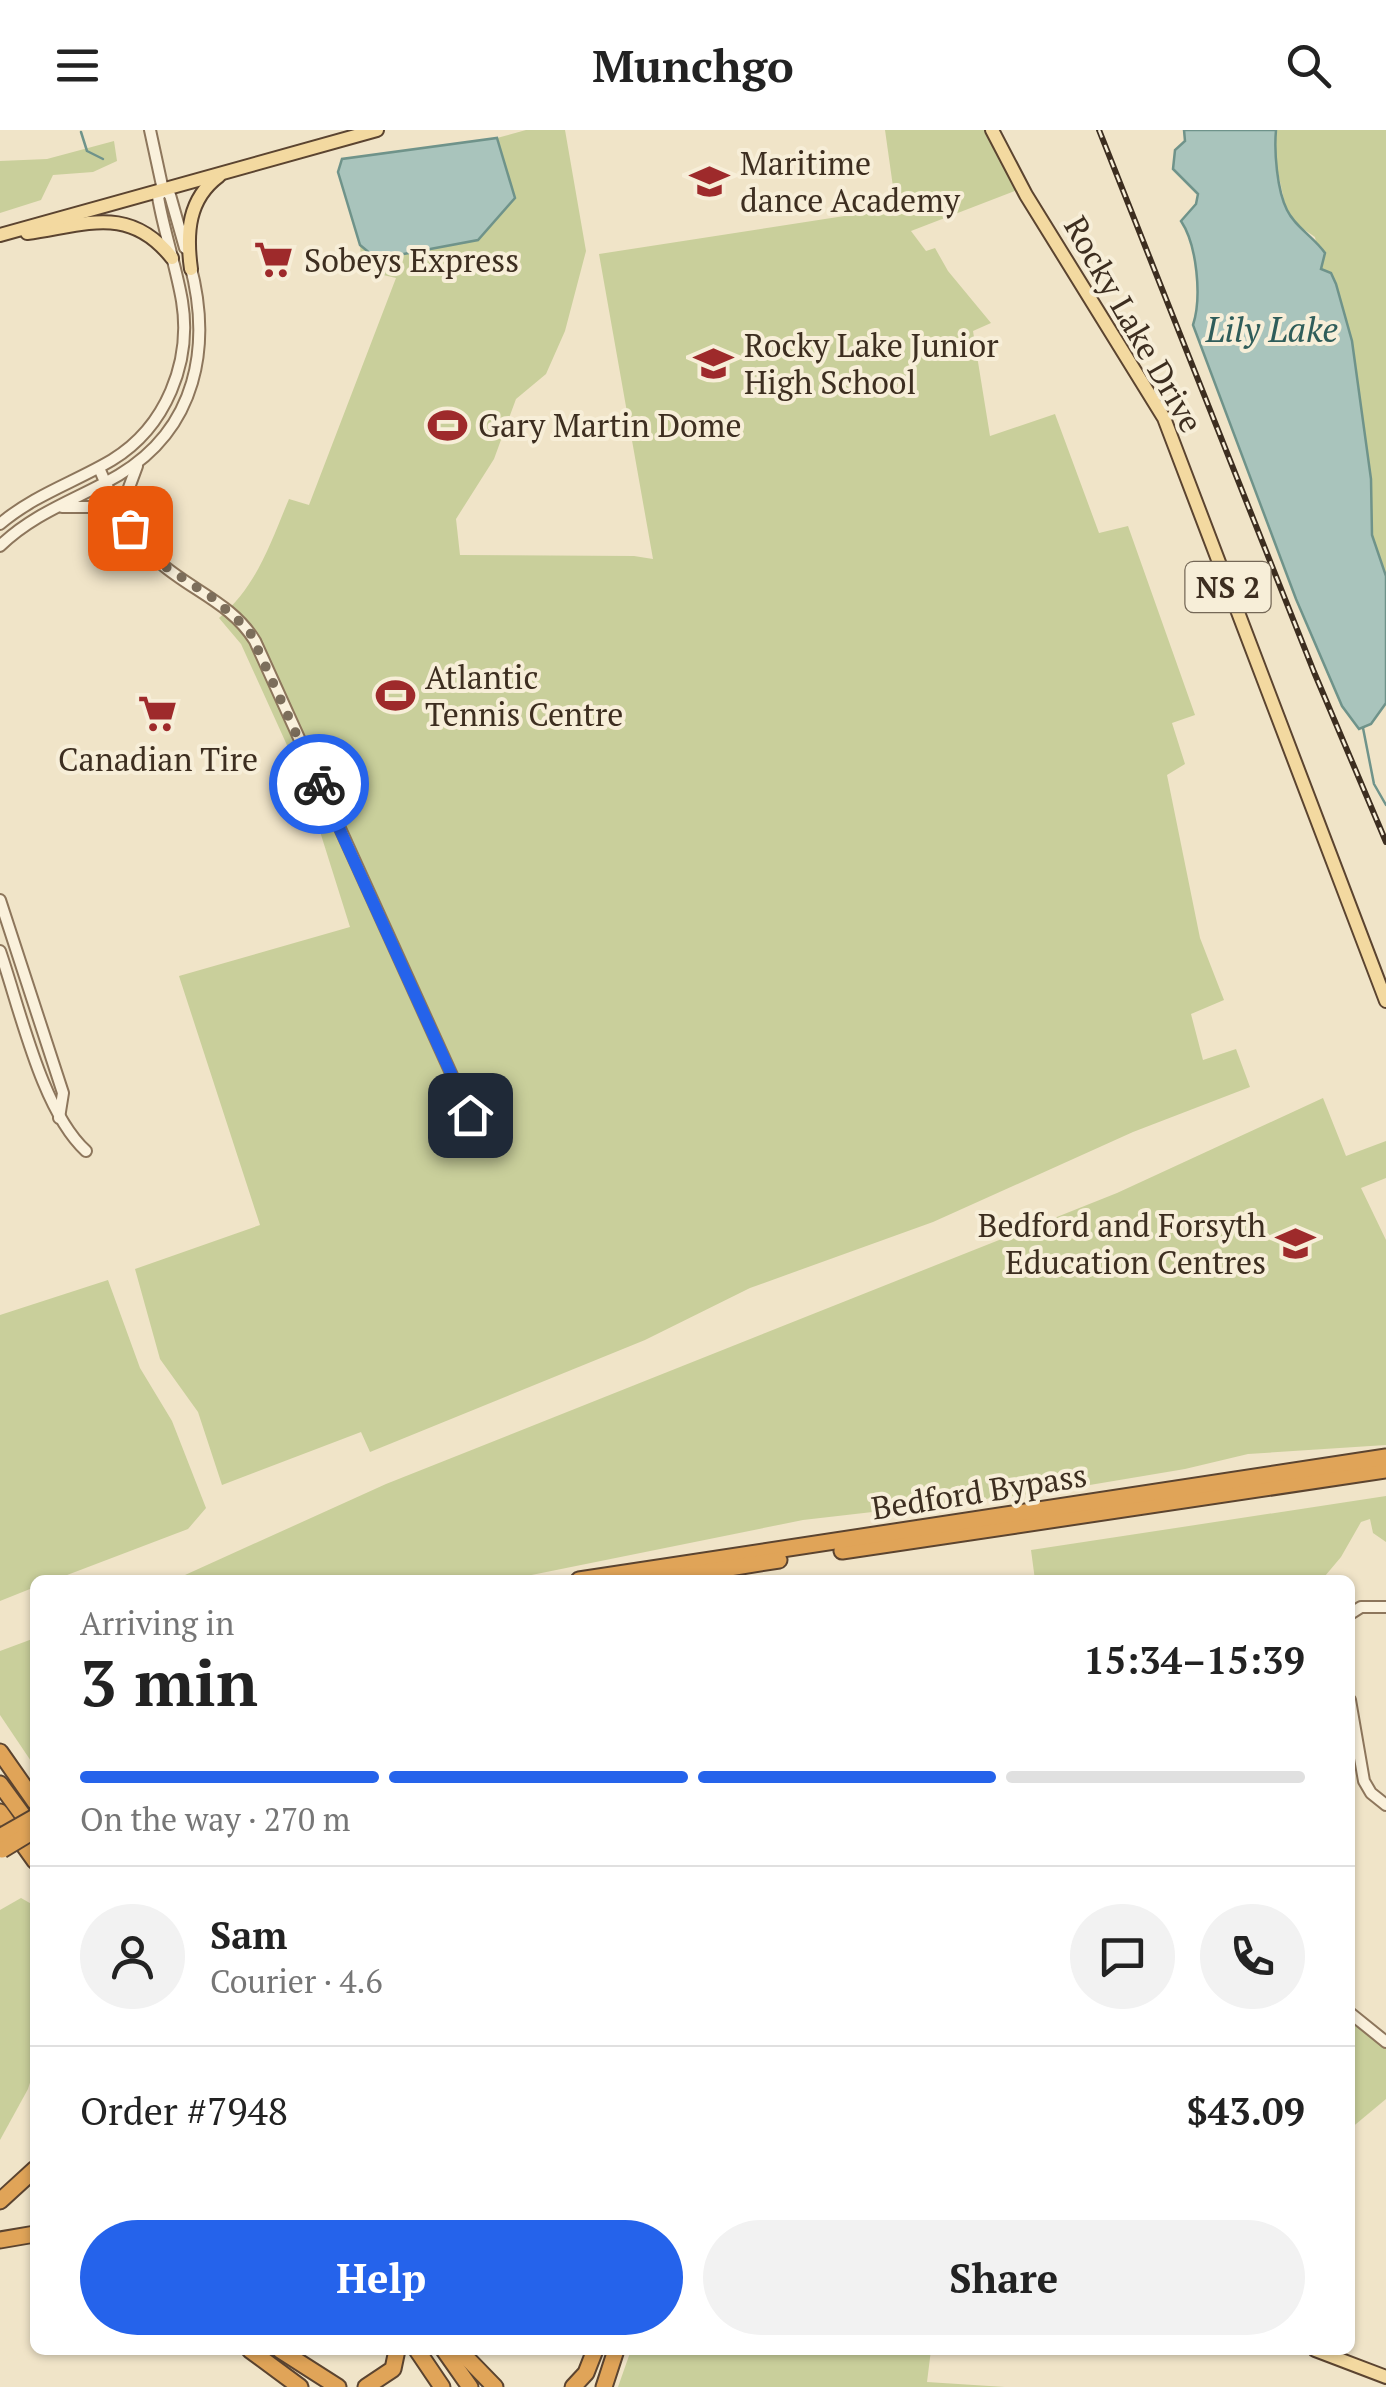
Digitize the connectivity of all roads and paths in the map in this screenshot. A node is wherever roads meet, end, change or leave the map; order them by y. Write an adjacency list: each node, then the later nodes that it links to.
1 (150, 130): 5 (street)
2 (377, 130): 4 (main road)
3 (992, 130): 18 (main road, Rocky Lake Drive / NS 2)
4 (224, 173): 5 (main road); 8 (main road)
5 (162, 190): 6 (main road); 7 (street); 8 (street)
6 (0, 236): 7 (main road)
7 (172, 258): 10 (street)
8 (191, 269): 9 (street)
9 (140, 461): 11 (street); 14 (street)
10 (99, 468): 11 (street); 13 (street)
11 (105, 482): 12 (street); 14 (street)
12 (39, 515): 14 (street); 15 (street)
13 (0, 524)
14 (132, 532): 19 (street)
15 (0, 546)
16 (0, 900): 20 (street)
17 (0, 951): 20 (street)
18 (1386, 1001)
19 (470, 1115)
20 (60, 1118): 21 (street)
21 (86, 1152)
22 (1386, 1458): 24 (highway, Bedford Bypass)
23 (1386, 1470): 25 (highway, Bedford Bypass)
24 (613, 1575)
25 (688, 1575)
26 (1386, 1607): 27 (street)
27 (1355, 1611)
28 (1355, 1729): 32 (street)
29 (0, 1752): 31 (highway)
30 (0, 1784): 35 (highway)
31 (30, 1795)
32 (1386, 1805)
33 (0, 1812): 38 (highway)
34 (30, 1821): 37 (highway, bridge)
35 (30, 1824)
36 (30, 1833): 37 (highway, bridge)
37 (1, 1846)
38 (30, 1854)
39 (1355, 2017): 40 (street)
40 (1386, 2042)
41 (30, 2173): 42 (highway)
42 (0, 2200)
43 (0, 2232): 44 (highway)
44 (30, 2233)
45 (30, 2234): 46 (highway)
46 (0, 2240)
47 (257, 2355): 57 (highway)
48 (288, 2355): 58 (highway)
49 (395, 2355): 59 (highway)
50 (420, 2355): 60 (highway)
51 (448, 2355): 61 (highway)
52 (465, 2355): 62 (highway)
53 (593, 2355): 63 (highway)
54 (614, 2355): 64 (highway)
55 (1327, 2355): 56 (main road)
56 (1386, 2377)
57 (300, 2387)
58 (338, 2387)
59 (366, 2387)
60 (442, 2387)
61 (470, 2387)
62 (495, 2387)
63 (573, 2387)
64 (604, 2387)

